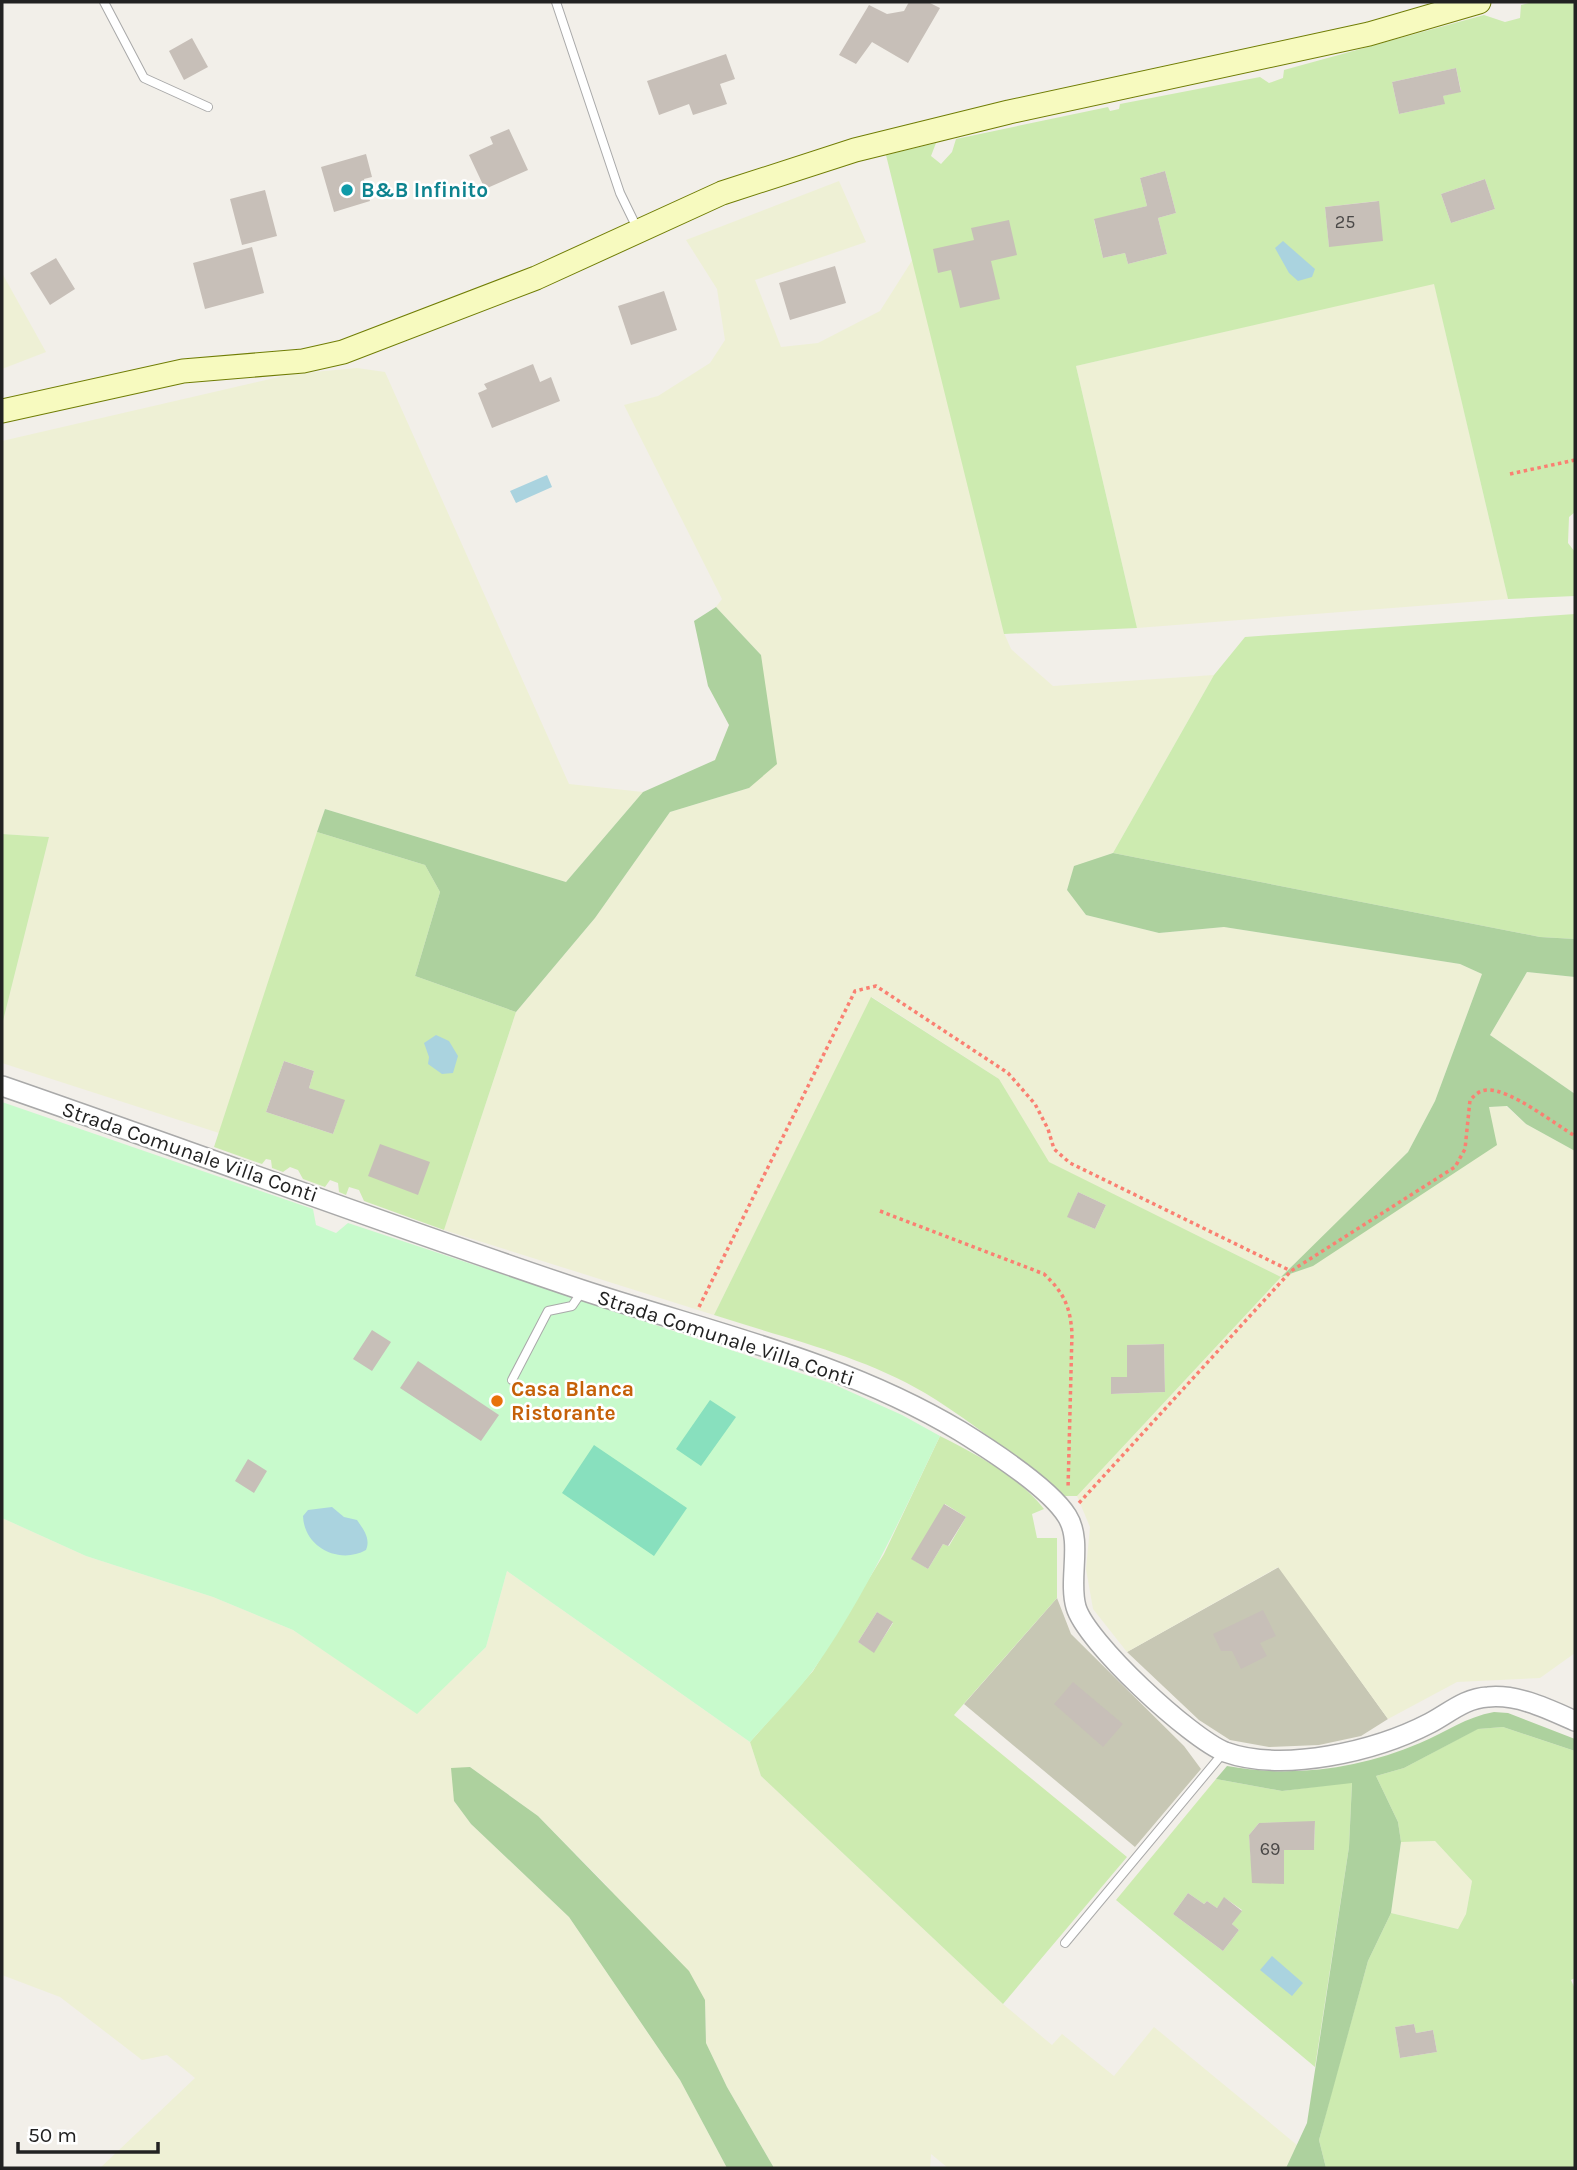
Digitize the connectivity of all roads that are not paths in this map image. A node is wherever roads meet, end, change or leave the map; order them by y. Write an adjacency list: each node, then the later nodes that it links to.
1 (104, 2): 4 (lane)
2 (556, 2): 5 (lane)
3 (1479, 2): 5 (main road)
4 (208, 107)
5 (638, 230): 6 (main road)
6 (2, 411)
7 (2, 1086): 8 (street, Strada Comunale Villa Conti)
8 (583, 1290): 9 (lane); 11 (street, Strada Comunale Villa Conti)
9 (512, 1380)
10 (1575, 1721): 11 (street)
11 (1225, 1751): 12 (lane)
12 (1065, 1943)

